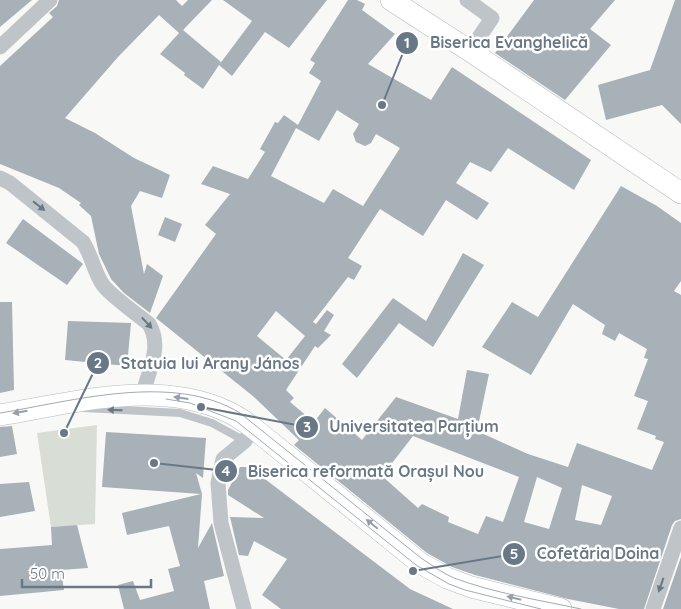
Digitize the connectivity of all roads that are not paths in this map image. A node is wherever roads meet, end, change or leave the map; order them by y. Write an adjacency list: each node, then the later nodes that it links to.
1 (50, 0): 4 (street)
2 (391, 0): 5 (street)
3 (467, 0): 5 (street)
4 (0, 47)
5 (470, 51): 7 (street)
6 (0, 178): 8 (street, one-way to 8)
7 (681, 193)
8 (143, 394): 9 (street); 11 (street, one-way to 8)
9 (61, 405): 10 (street, one-way to 10); 11 (lane, one-way to 9)
10 (0, 416)
11 (249, 434): 13 (street); 14 (street, one-way to 11)
12 (681, 528): 15 (street, one-way to 15)
13 (244, 609)
14 (561, 609)
15 (653, 609)

